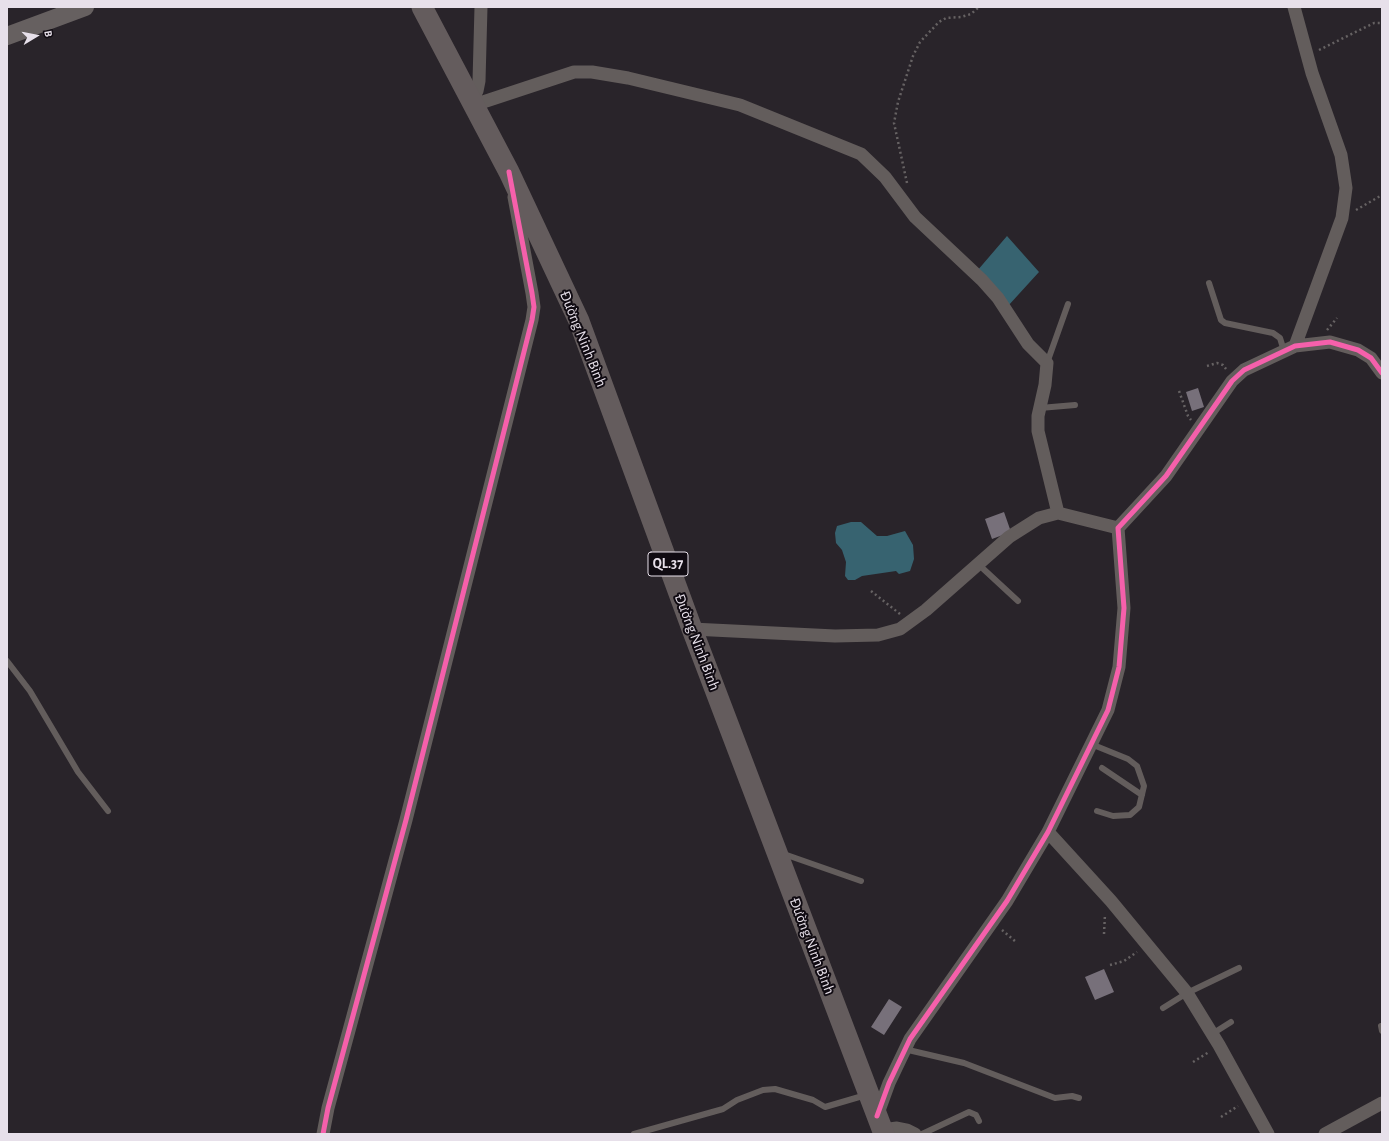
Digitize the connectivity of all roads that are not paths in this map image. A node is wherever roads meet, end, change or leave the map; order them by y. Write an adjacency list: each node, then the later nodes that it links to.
1 (85, 7): 5 (main road)
2 (481, 7): 6 (street)
3 (1294, 7): 10 (street)
4 (422, 8): 6 (highway, Đường Ninh Bình / QL.37)
5 (7, 36)
6 (472, 102): 7 (highway, Đường Ninh Bình / QL.37); 11 (street)
7 (509, 172): 19 (highway, Đường Ninh Bình / QL.37); 40 (street)
8 (1209, 283): 10 (lane)
9 (1068, 304): 11 (lane)
10 (1290, 349): 12 (street); 16 (street)
11 (1047, 364): 14 (street)
12 (1382, 373)
13 (1074, 405): 14 (lane)
14 (1040, 408): 15 (street)
15 (1058, 513): 16 (street); 17 (street)
16 (1118, 528): 21 (street)
17 (978, 564): 18 (lane); 19 (street)
18 (1018, 601)
19 (692, 629): 27 (highway, Đường Ninh Bình / QL.37)
20 (7, 661): 24 (lane)
21 (1091, 744): 23 (lane); 26 (street)
22 (1102, 768): 23 (lane)
23 (1142, 795): 25 (lane)
24 (108, 811)
25 (1097, 812)
26 (1048, 832): 30 (street); 34 (street)
27 (776, 851): 28 (lane); 35 (highway, Đường Ninh Bình / QL.37)
28 (861, 881)
29 (1239, 968): 30 (lane)
30 (1187, 993): 31 (lane); 33 (street)
31 (1163, 1008)
32 (1231, 1022): 33 (lane)
33 (1212, 1034): 44 (street)
34 (904, 1049): 36 (lane); 39 (street)
35 (868, 1095): 39 (highway, Đường Ninh Bình / QL.37); 41 (lane)
36 (1079, 1098)
37 (1382, 1103): 45 (street)
38 (979, 1121): 43 (lane)
39 (881, 1127): 42 (street)
40 (323, 1134)
41 (634, 1134)
42 (915, 1134)
43 (922, 1134)
44 (1268, 1134)
45 (1325, 1134)

